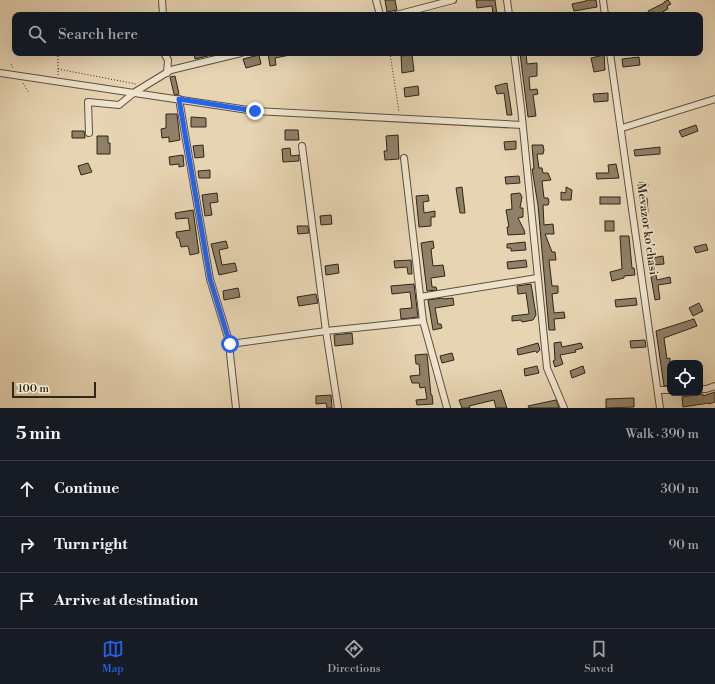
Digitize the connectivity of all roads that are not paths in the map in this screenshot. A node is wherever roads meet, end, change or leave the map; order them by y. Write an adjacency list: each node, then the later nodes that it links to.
1 (162, 0): 6 (street)
2 (376, 0): 7 (street)
3 (453, 0): 8 (street)
4 (507, 0): 9 (street)
5 (603, 0): 10 (street)
6 (162, 12)
7 (379, 12)
8 (407, 12)
9 (509, 12)
10 (605, 12)
11 (166, 56): 16 (street)
12 (229, 56): 16 (street)
13 (514, 56): 20 (street)
14 (610, 56): 21 (street, Mevazor ko'chasi)
15 (0, 73): 17 (street)
16 (167, 73): 17 (street)
17 (135, 92): 18 (street); 22 (street)
18 (179, 99): 20 (street); 29 (street)
19 (715, 99): 21 (street)
20 (522, 125): 25 (street)
21 (622, 128): 32 (street, Mevazor ko'chasi)
22 (89, 133)
23 (302, 146): 28 (street)
24 (404, 158): 26 (street)
25 (537, 278): 26 (street); 37 (street)
26 (420, 297): 27 (street)
27 (423, 321): 28 (street); 36 (street)
28 (326, 330): 29 (street); 35 (street)
29 (230, 344): 34 (street)
30 (715, 386): 31 (street)
31 (703, 389)
32 (658, 390): 33 (street); 38 (street, Mevazor ko'chasi)
33 (667, 390)
34 (236, 408)
35 (338, 408)
36 (447, 408)
37 (564, 408)
38 (660, 408)

